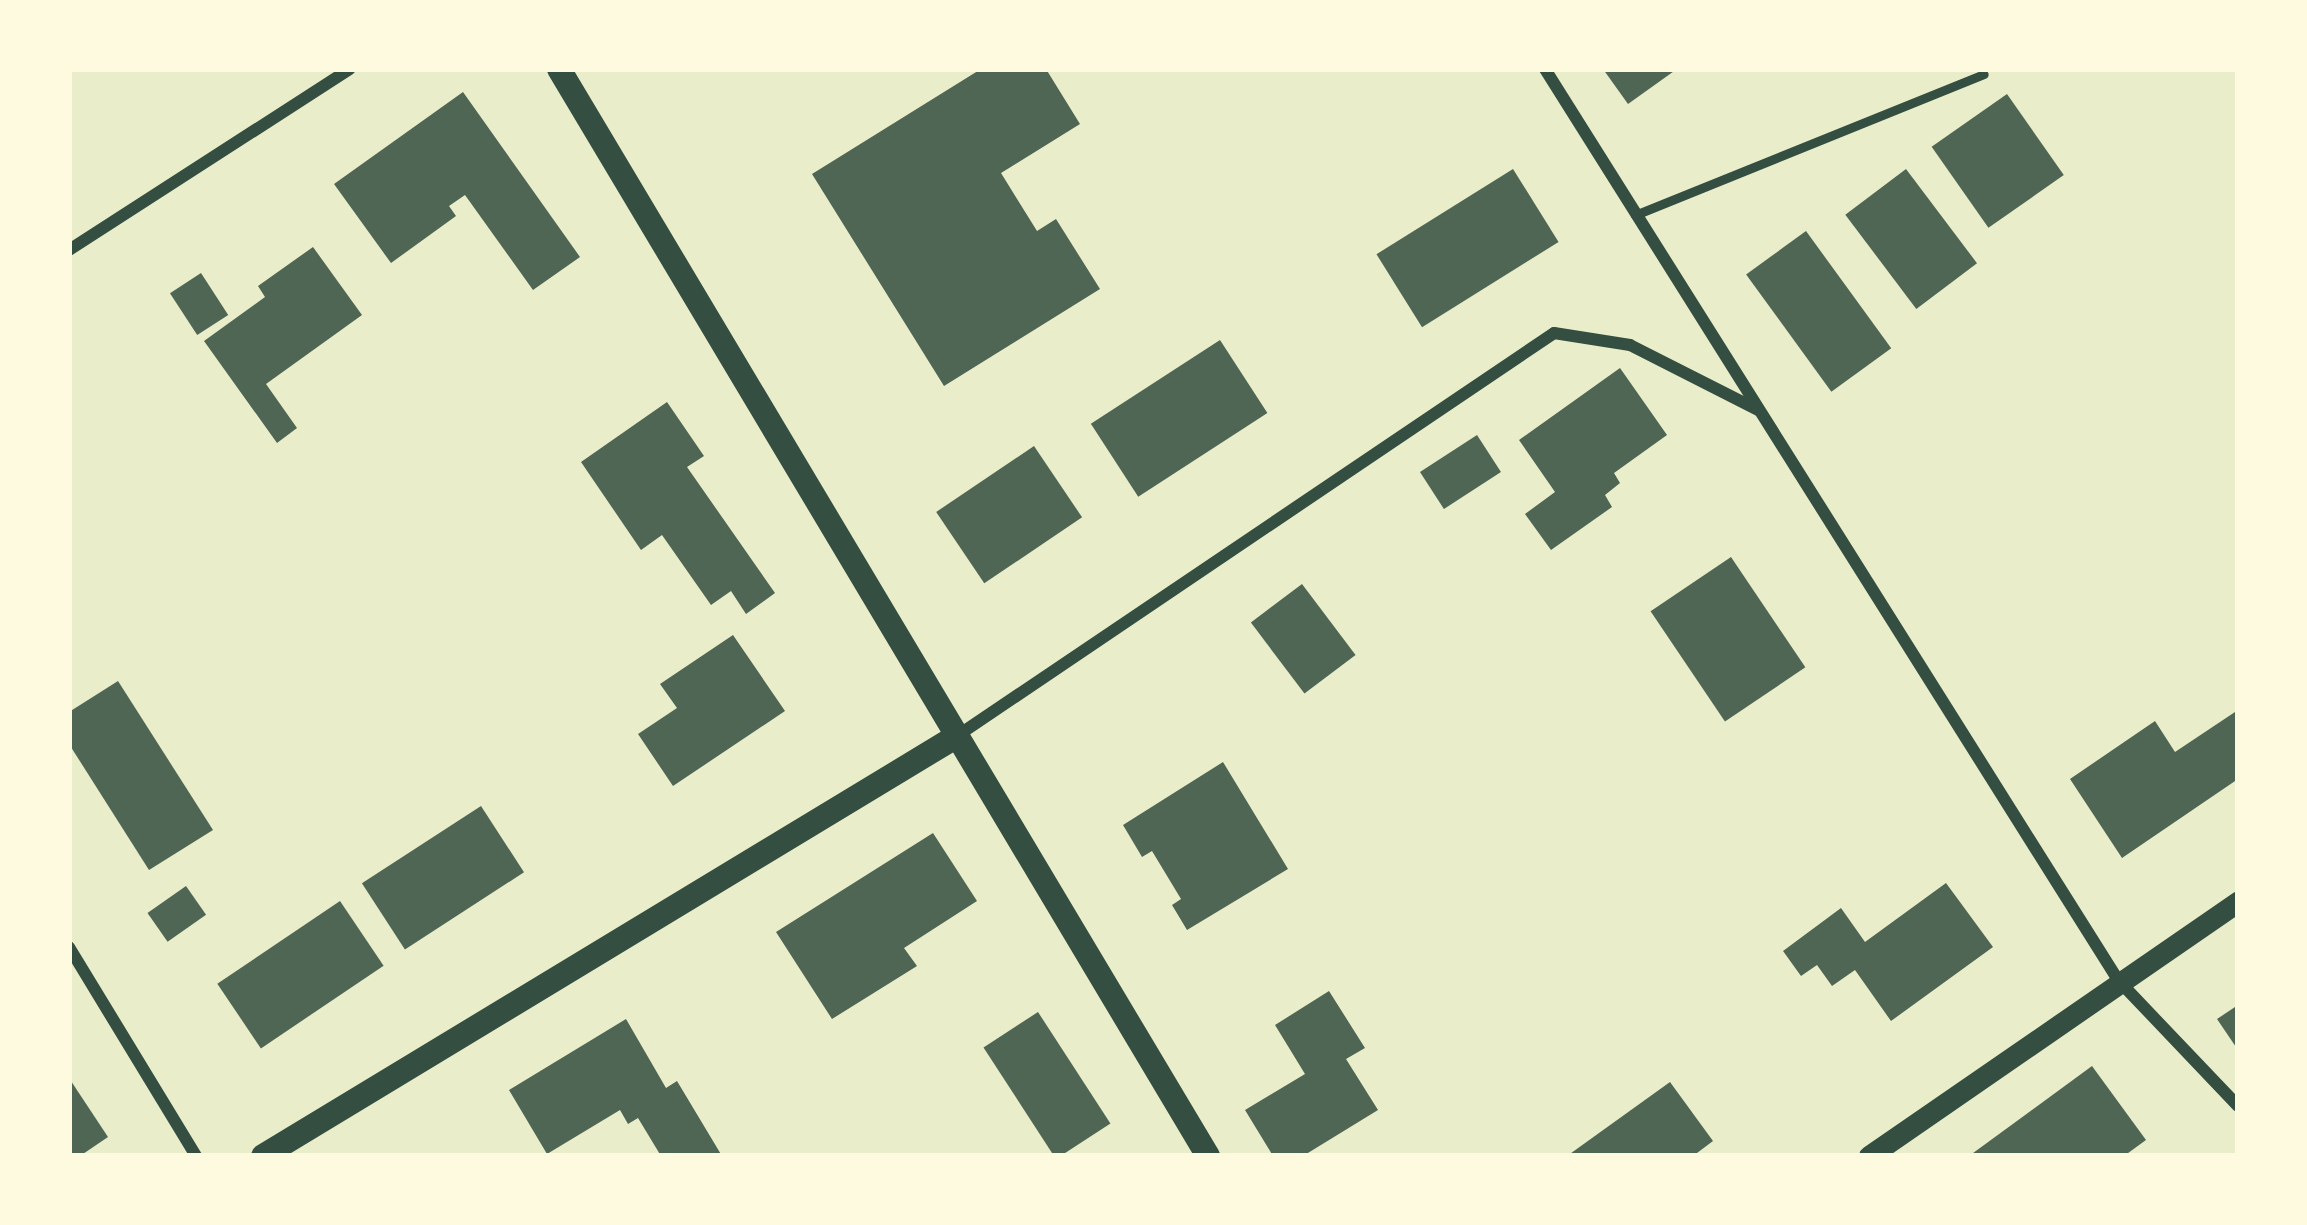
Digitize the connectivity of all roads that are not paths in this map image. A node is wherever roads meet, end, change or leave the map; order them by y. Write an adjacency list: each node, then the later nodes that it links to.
1 (350, 69): 6 (street)
2 (560, 69): 8 (main road)
3 (1545, 69): 5 (street)
4 (1984, 74): 5 (lane)
5 (1635, 215): 7 (street)
6 (69, 250)
7 (1758, 410): 8 (street); 11 (street)
8 (958, 736): 14 (main road); 15 (main road)
9 (2238, 901): 11 (street)
10 (69, 947): 13 (street)
11 (2118, 980): 12 (street); 16 (street)
12 (2238, 1106)
13 (196, 1156)
14 (263, 1156)
15 (1208, 1156)
16 (1869, 1156)

